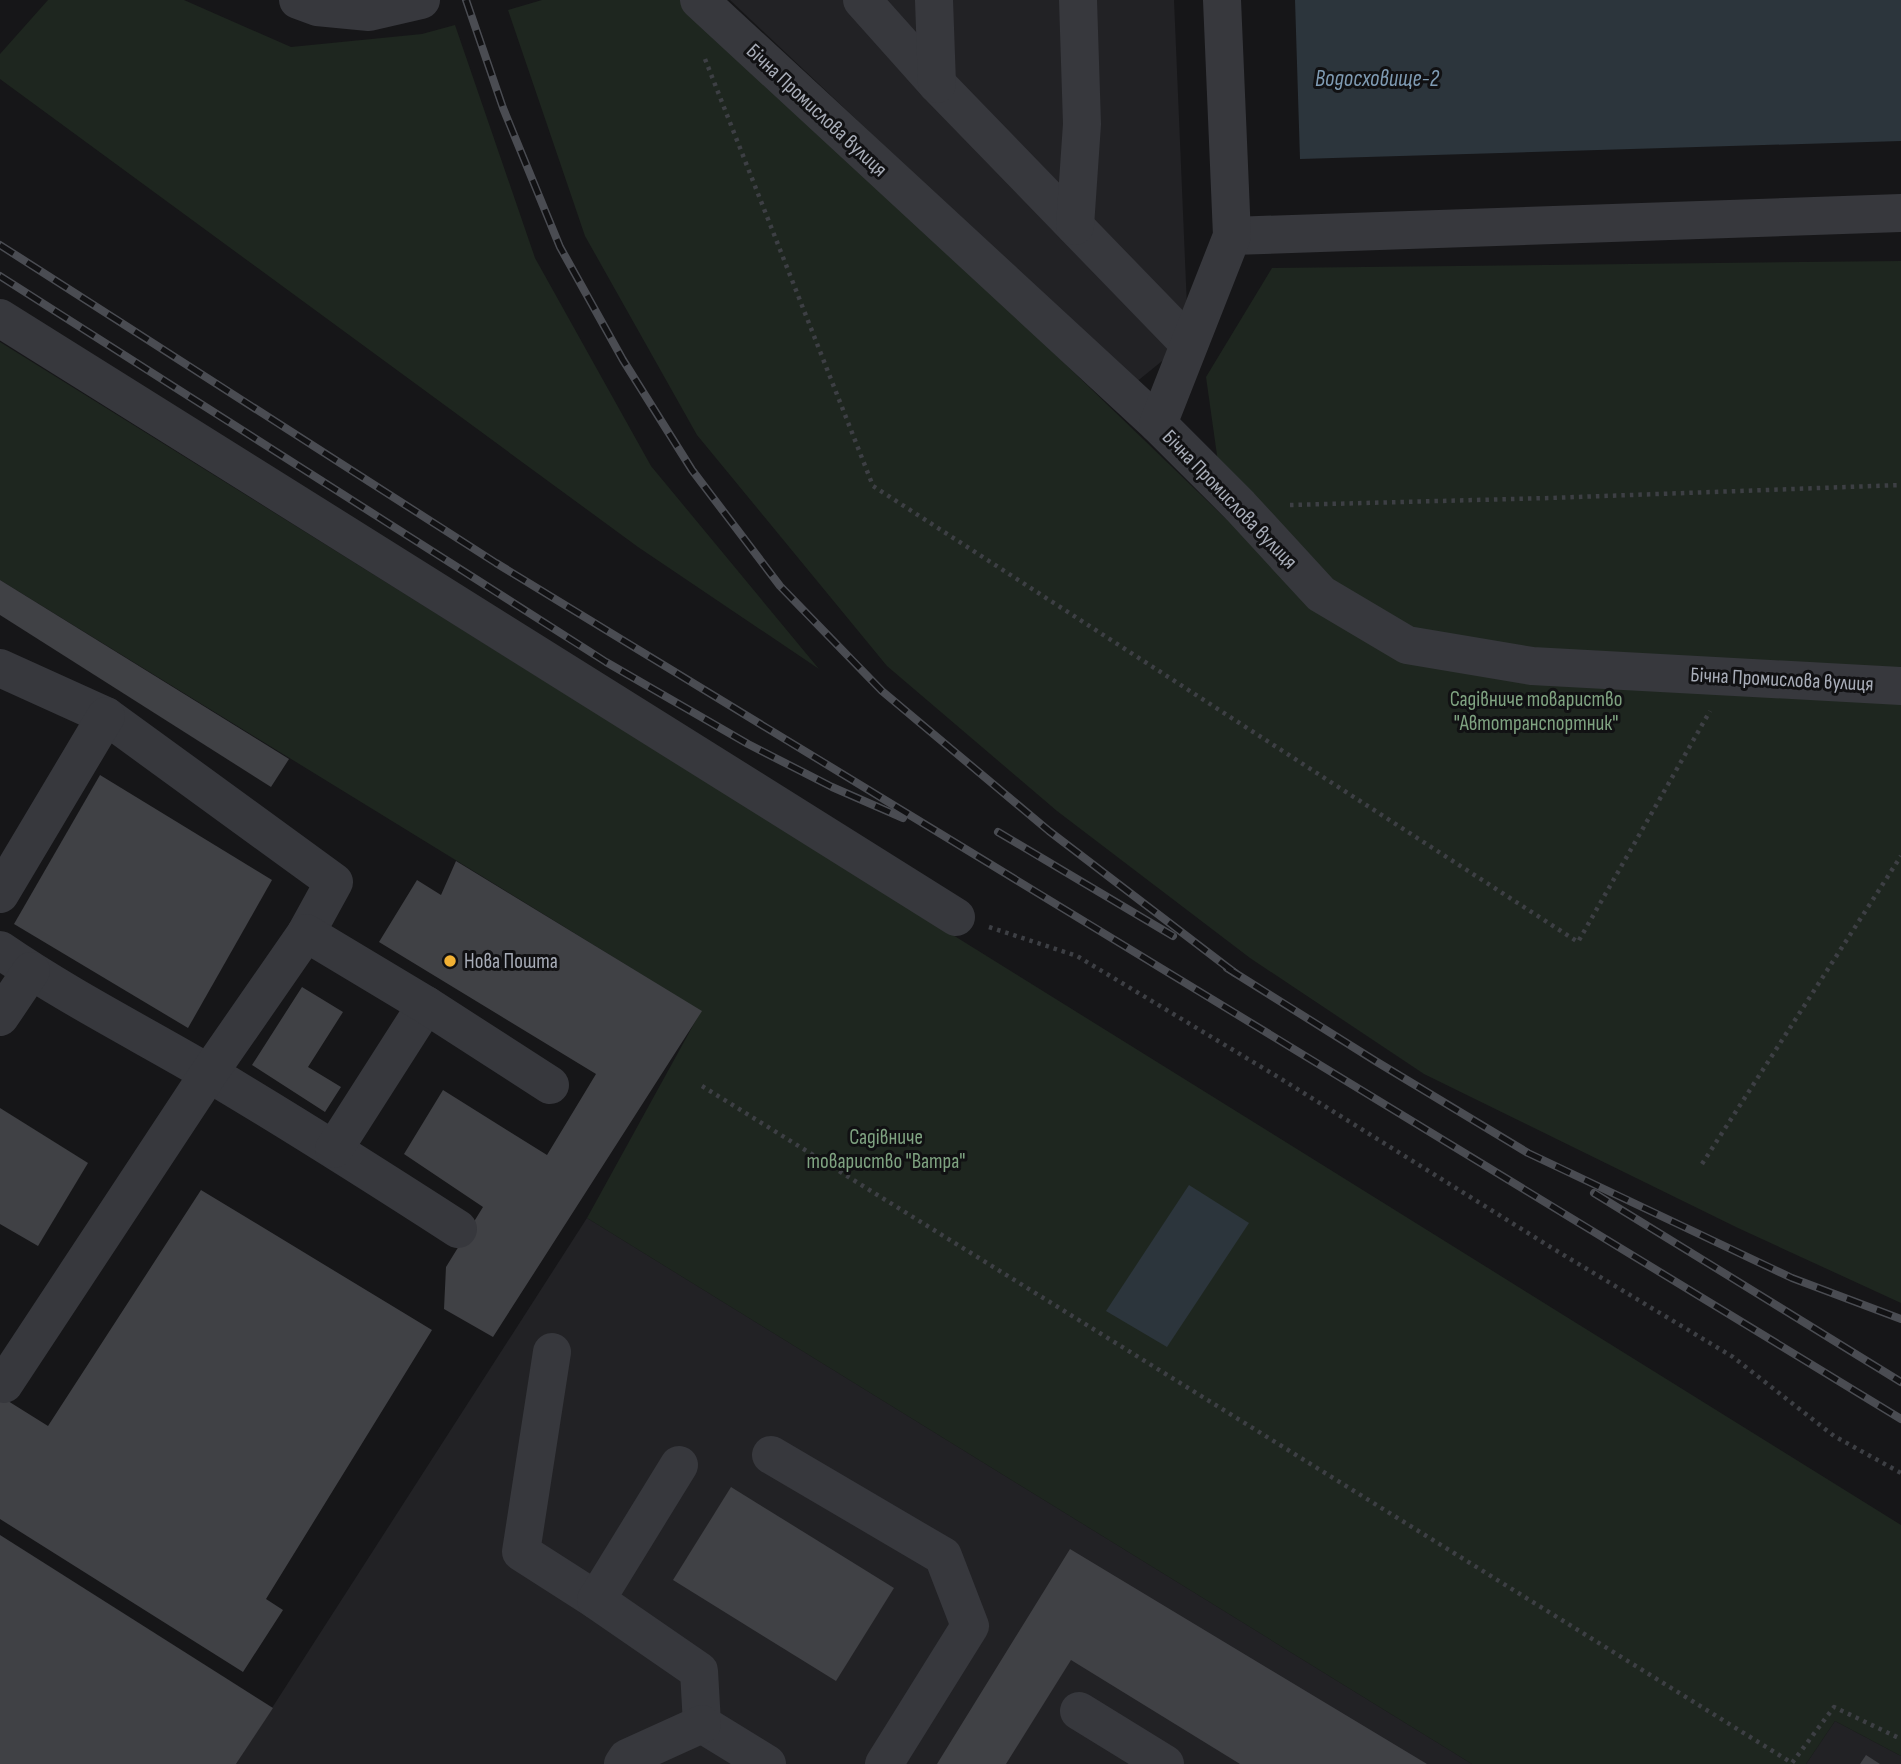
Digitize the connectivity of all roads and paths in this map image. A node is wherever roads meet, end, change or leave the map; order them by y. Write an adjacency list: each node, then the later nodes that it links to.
1 (298, 0): 2 (lane)
2 (421, 0)
3 (699, 0): 15 (lane, Бічна Промислова вулиця)
4 (862, 0): 9 (lane)
5 (934, 0): 9 (lane)
6 (1078, 0): 11 (lane)
7 (1222, 0): 12 (lane)
8 (704, 55): 19 (path)
9 (937, 84): 11 (lane)
10 (1901, 213): 12 (lane)
11 (1074, 226): 14 (lane)
12 (1231, 236): 14 (lane)
13 (0, 318): 24 (lane)
14 (1189, 344): 15 (lane)
15 (1158, 424): 17 (lane, Бічна Промислова вулиця)
16 (1901, 485): 17 (path)
17 (1240, 506): 19 (lane, Бічна Промислова вулиця)
18 (0, 668): 21 (lane)
19 (1730, 676): 20 (lane, Бічна Промислова вулиця)
20 (1901, 686)
21 (106, 716): 23 (lane); 25 (lane)
22 (1901, 856): 34 (path)
23 (0, 894)
24 (957, 917): 40 (path)
25 (306, 933): 28 (lane); 30 (lane)
26 (0, 950): 27 (lane)
27 (31, 971): 29 (lane); 30 (lane)
28 (426, 1005): 31 (lane); 33 (lane)
29 (0, 1017)
30 (209, 1073): 33 (lane); 37 (lane)
31 (550, 1085)
32 (702, 1086): 44 (path)
33 (334, 1149): 35 (lane)
34 (1702, 1164)
35 (458, 1229)
36 (552, 1352): 41 (lane)
37 (0, 1381)
38 (771, 1455): 47 (lane)
39 (679, 1465): 41 (lane)
40 (1901, 1473)
41 (596, 1600): 43 (lane)
42 (1079, 1711): 48 (lane)
43 (702, 1724): 45 (lane); 46 (lane)
44 (1901, 1739)
45 (623, 1764)
46 (767, 1764)
47 (884, 1764)
48 (1165, 1764)

